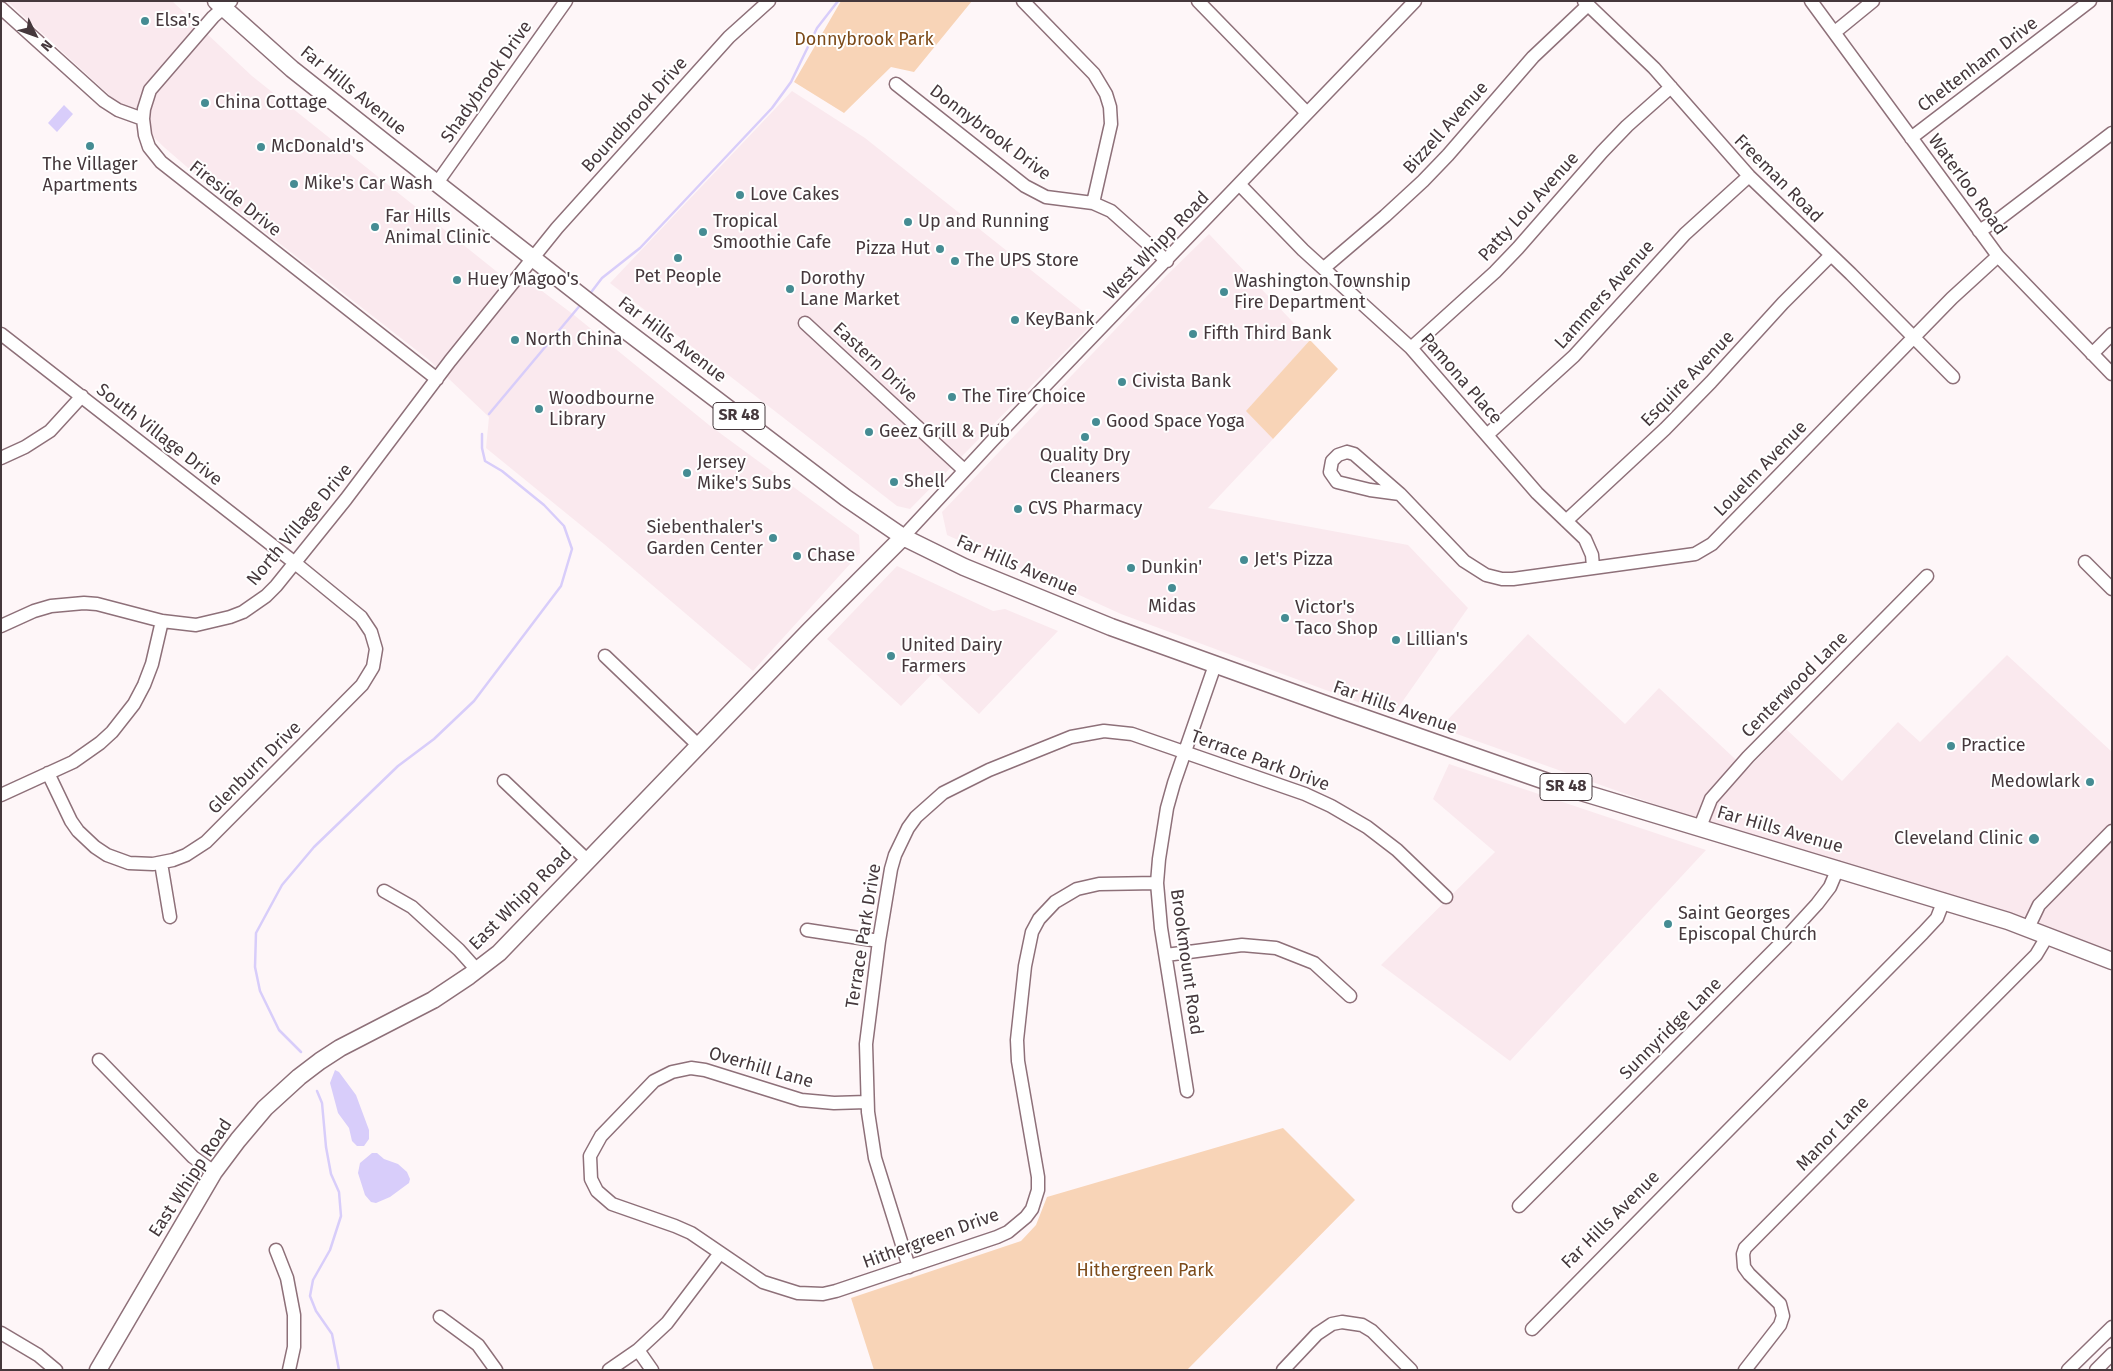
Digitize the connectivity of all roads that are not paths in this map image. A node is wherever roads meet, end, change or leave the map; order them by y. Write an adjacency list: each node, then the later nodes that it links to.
1 (566, 1): 20 (street, Shadybrook Drive)
2 (768, 1): 26 (street, Boundbrook Drive)
3 (1023, 1): 22 (street)
4 (1198, 1): 15 (street)
5 (1415, 1): 15 (street, West Whipp Road)
6 (1811, 1): 12 (street, Waterloo Road)
7 (1873, 1): 12 (street)
8 (2090, 1): 18 (street, Cheltenham Drive)
9 (224, 3): 16 (street, Fireside Drive); 20 (main road, Far Hills Avenue / SR 48)
10 (1586, 3): 14 (street, Freeman Road); 28 (street, Bizzell Avenue)
11 (1, 8): 16 (street)
12 (1835, 32): 18 (street, Waterloo Road)
13 (896, 84): 22 (street, Donnybrook Drive)
14 (1671, 87): 19 (street, Freeman Road); 33 (street, Patty Lou Avenue)
15 (1307, 113): 21 (street, West Whipp Road)
16 (143, 119): 37 (street, Fireside Drive)
17 (2112, 132): 23 (street)
18 (1910, 138): 23 (street, Waterloo Road)
19 (1748, 176): 24 (street, Freeman Road); 39 (street, Lammers Avenue)
20 (436, 183): 26 (main road, Far Hills Avenue / SR 48)
21 (1240, 185): 27 (street, West Whipp Road); 28 (street, Pamona Place)
22 (1092, 203): 27 (street, Donnybrook Drive)
23 (1980, 231): 25 (street, Waterloo Road)
24 (1831, 255): 32 (street, Freeman Road); 43 (street, Esquire Avenue)
25 (1998, 256): 32 (street, Louelm Avenue); 34 (street, Waterloo Road)
26 (533, 257): 37 (street, North Village Drive); 44 (main road, Far Hills Avenue / SR 48)
27 (1167, 261): 41 (street, West Whipp Road)
28 (1324, 268): 33 (street, Pamona Place)
29 (806, 322): 41 (street, Eastern Drive)
30 (1, 334): 38 (street, South Village Drive)
31 (2112, 334): 34 (street)
32 (1914, 338): 36 (street, Freeman Road); 47 (street, Louelm Avenue)
33 (1411, 348): 39 (street, Pamona Place)
34 (2092, 354): 35 (street, Waterloo Road)
35 (2112, 374)
36 (1953, 377)
37 (437, 379): 46 (street, North Village Drive)
38 (82, 396): 40 (street); 46 (street, South Village Drive)
39 (1487, 435): 43 (street, Pamona Place)
40 (1, 458)
41 (964, 470): 44 (street, West Whipp Road)
42 (1400, 494): 42 (street); 47 (street, Louelm Avenue)
43 (1566, 521): 47 (street, Pamona Place)
44 (903, 537): 53 (main road, Far Hills Avenue / SR 48); 54 (main road, East Whipp Road)
45 (2084, 562): 49 (street)
46 (295, 563): 50 (street, North Village Drive); 62 (street, Glenburn Drive)
47 (1594, 567)
48 (1927, 576): 59 (street, Centerwood Lane)
49 (2112, 589)
50 (162, 621): 51 (street, North Village Drive); 56 (street)
51 (1, 626)
52 (605, 656): 54 (street)
53 (1215, 665): 55 (street, Brookmount Road); 59 (main road, Far Hills Avenue / SR 48)
54 (699, 746): 61 (main road, East Whipp Road)
55 (1185, 751): 64 (street, Brookmount Road); 66 (street, Terrace Park Drive); 72 (street, Terrace Park Drive)
56 (48, 773): 58 (street); 62 (street, Glenburn Drive)
57 (504, 781): 61 (street)
58 (1, 795)
59 (1700, 827): 63 (main road, Far Hills Avenue / SR 48)
60 (2112, 831): 69 (street)
61 (588, 861): 75 (main road, East Whipp Road)
62 (161, 863): 68 (street)
63 (1838, 868): 67 (main road, Far Hills Avenue / SR 48); 81 (street, Sunnyridge Lane)
64 (1158, 884): 73 (street, Brookmount Road); 84 (street, Hithergreen Drive)
65 (384, 890): 75 (street)
66 (1446, 897)
67 (1944, 900): 69 (main road, Far Hills Avenue / SR 48); 87 (street, Far Hills Avenue)
68 (170, 916)
69 (2028, 928): 71 (main road, Far Hills Avenue / SR 48)
70 (807, 930): 72 (street)
71 (2048, 935): 74 (main road, Far Hills Avenue / SR 48); 99 (street, Manor Lane)
72 (880, 941): 79 (street, Terrace Park Drive)
73 (1166, 955): 76 (street); 78 (street, Brookmount Road)
74 (2112, 961)
75 (477, 970): 80 (main road, East Whipp Road)
76 (1350, 996)
77 (99, 1060): 80 (street)
78 (1187, 1091)
79 (867, 1102): 83 (street, Overhill Lane); 84 (street, Terrace Park Drive)
80 (214, 1172): 92 (main road, East Whipp Road)
81 (1519, 1206)
82 (276, 1250): 93 (street)
83 (720, 1253): 84 (street, Hithergreen Drive); 89 (street)
84 (909, 1266)
85 (440, 1318): 94 (street)
86 (2112, 1326): 100 (street)
87 (1532, 1329)
88 (1, 1333): 91 (street)
89 (638, 1350): 95 (street); 96 (street)
90 (2112, 1354): 101 (street)
91 (56, 1370)
92 (98, 1370)
93 (289, 1370)
94 (496, 1370)
95 (609, 1370)
96 (652, 1370)
97 (1283, 1370): 98 (street)
98 (1411, 1370)
99 (1745, 1370)
100 (2068, 1370)
101 (2096, 1370)

